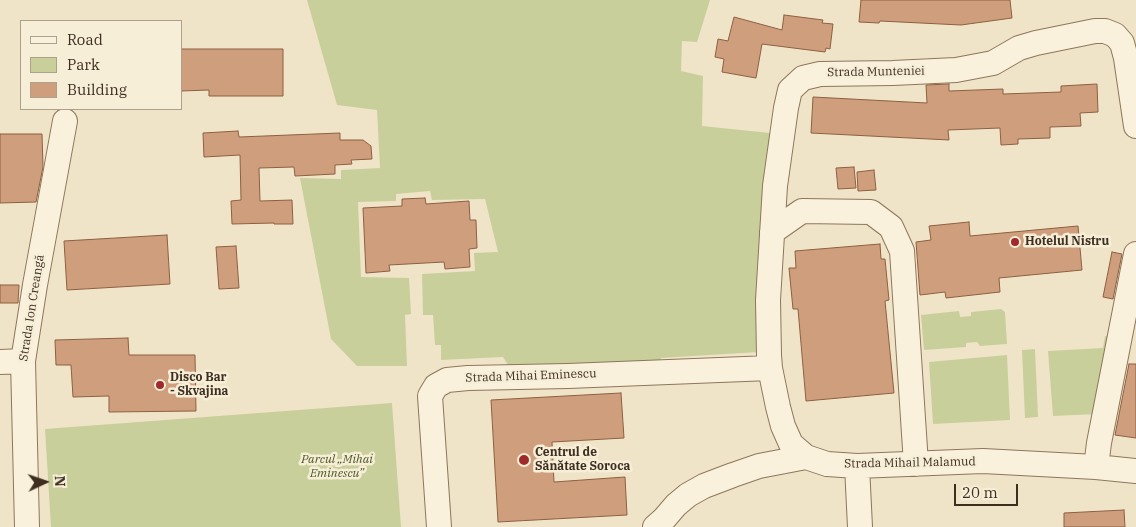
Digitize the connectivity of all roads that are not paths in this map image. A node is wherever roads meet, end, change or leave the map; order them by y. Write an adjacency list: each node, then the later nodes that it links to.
1 (65, 121): 5 (street, Strada Ion Creangă)
2 (1136, 126): 3 (street, Strada Munteniei)
3 (772, 232): 6 (street, Strada Munteniei); 8 (street)
4 (1136, 254): 10 (street)
5 (11, 361): 12 (street, Strada Ion Creangă)
6 (770, 368): 7 (street, Strada Munteniei); 13 (street, Strada Mihai Eminescu)
7 (806, 457): 9 (street, Strada Mihail Malamud); 14 (street, Strada Mihail Malamud)
8 (916, 464): 9 (street, Strada Mihail Malamud); 10 (street, Strada Mihail Malamud)
9 (857, 466): 15 (street)
10 (1096, 467): 11 (street, Strada Mihail Malamud)
11 (1136, 471)
12 (27, 527)
13 (439, 527)
14 (655, 527)
15 (860, 527)

